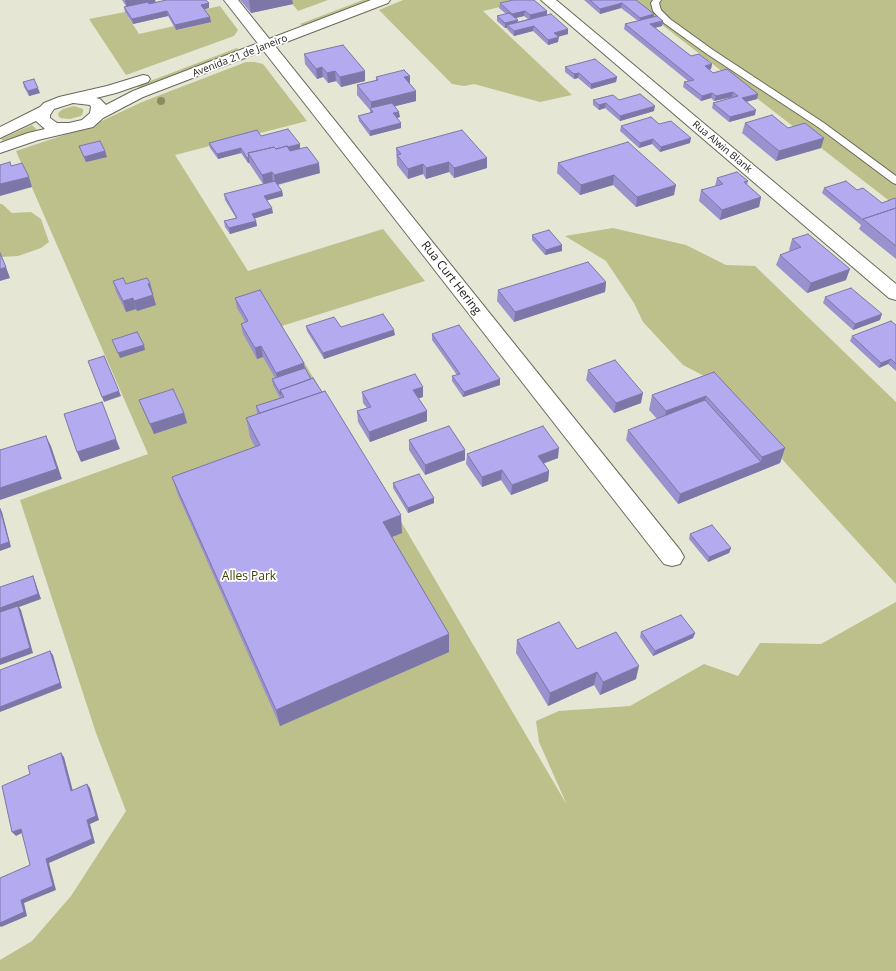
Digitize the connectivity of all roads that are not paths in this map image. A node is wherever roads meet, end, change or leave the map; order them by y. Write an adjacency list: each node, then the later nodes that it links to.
1 (231, 0): 6 (street, Rua Curt Hering)
2 (351, 0): 6 (street, Avenida 21 de Janeiro)
3 (383, 0): 6 (street, Avenida 21 de Janeiro)
4 (548, 0): 14 (street, Rua Alwin Blank)
5 (657, 0): 13 (lane)
6 (263, 40): 7 (street, Avenida 21 de Janeiro); 9 (street, Avenida 21 de Janeiro); 15 (street, Rua Curt Hering)
7 (73, 98): 8 (street, Avenida 21 de Janeiro); 9 (street)
8 (44, 111): 10 (street); 11 (street)
9 (98, 115): 10 (street, Avenida 21 de Janeiro)
10 (69, 128): 12 (street)
11 (0, 133)
12 (0, 148)
13 (896, 181)
14 (896, 294)
15 (672, 557)

